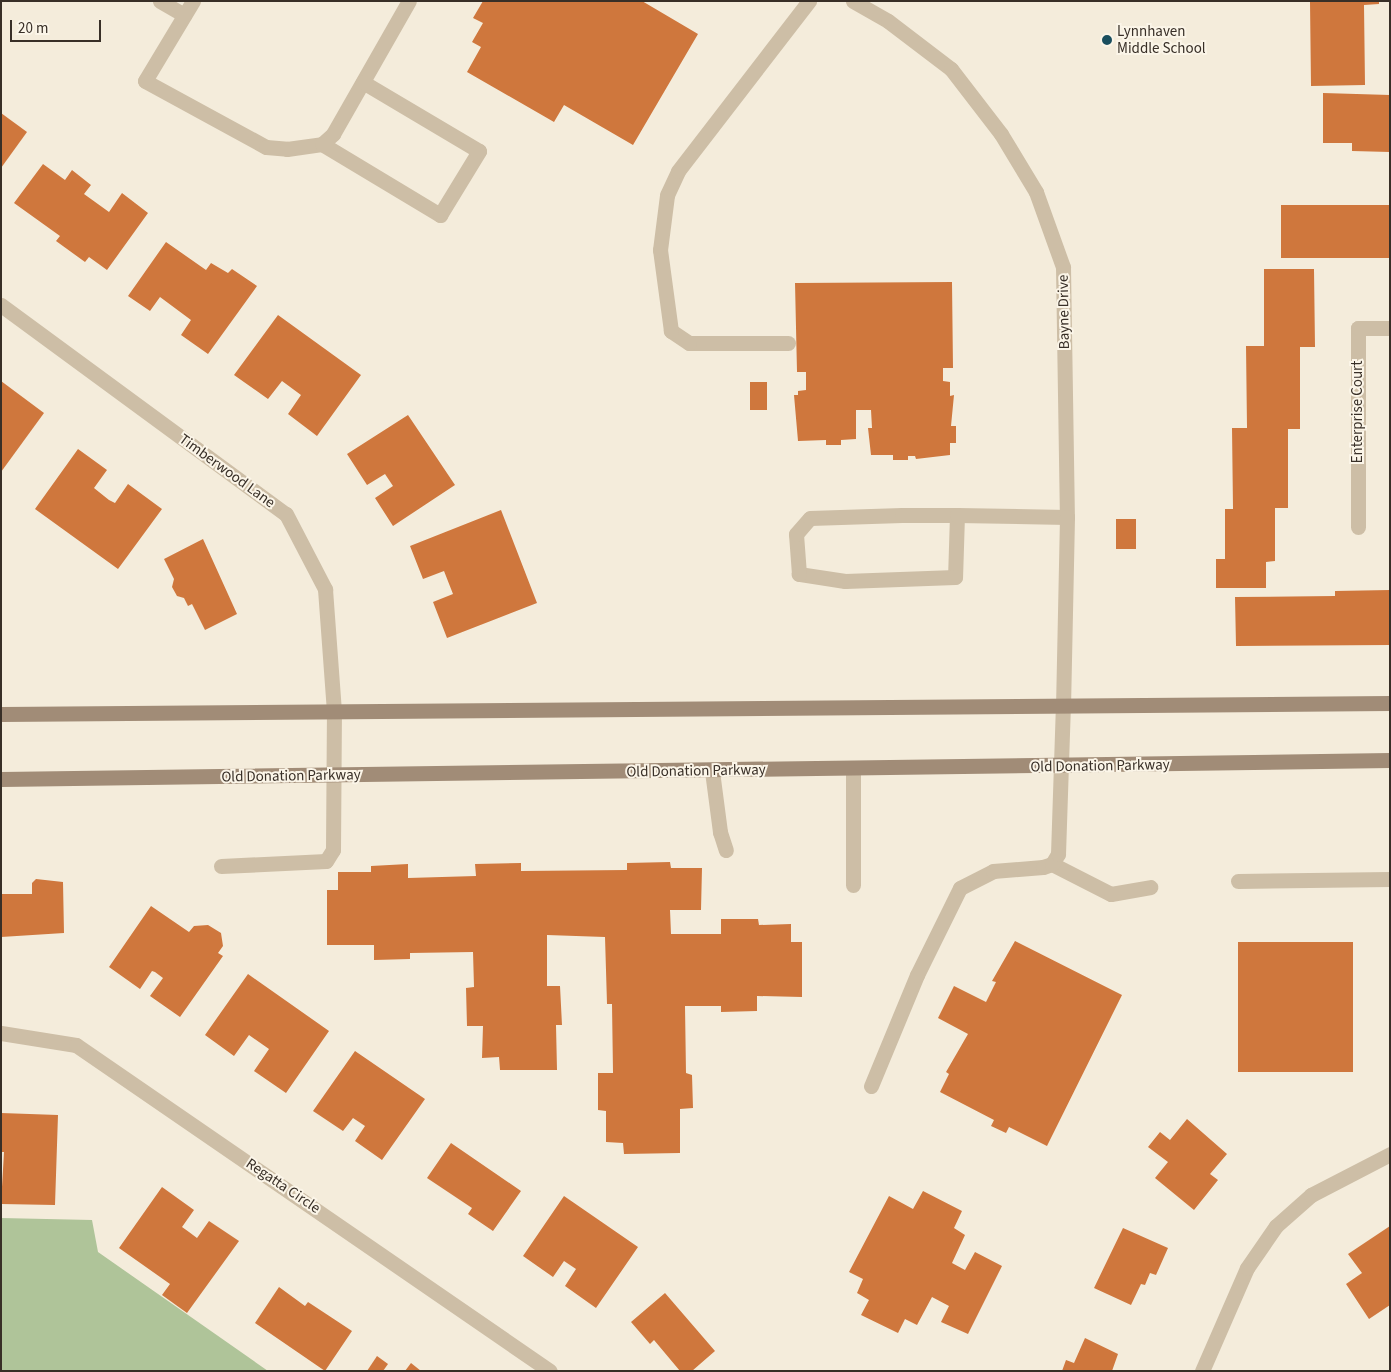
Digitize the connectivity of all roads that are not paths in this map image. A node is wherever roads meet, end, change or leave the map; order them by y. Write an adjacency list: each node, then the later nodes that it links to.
1 (160, 1): 6 (street)
2 (193, 1): 6 (street)
3 (409, 1): 7 (street)
4 (809, 1): 11 (street)
5 (853, 1): 13 (street, Bayne Drive)
6 (184, 15): 8 (street)
7 (362, 82): 8 (street); 8 (street)
8 (322, 144)
9 (1, 305): 17 (street, Timberwood Lane)
10 (1390, 328): 14 (street, Enterprise Court)
11 (788, 342)
12 (957, 515): 12 (street); 13 (street)
13 (1067, 517): 16 (street, Bayne Drive)
14 (1358, 528)
15 (1390, 703): 16 (street)
16 (1063, 706): 17 (street); 20 (street, Bayne Drive)
17 (334, 711): 18 (street); 23 (street, Timberwood Lane)
18 (1, 714)
19 (1390, 760): 20 (street, Old Donation Parkway)
20 (1061, 766): 21 (street, Old Donation Parkway); 26 (street, Bayne Drive)
21 (853, 769): 22 (street, Old Donation Parkway); 30 (street)
22 (712, 771): 23 (street, Old Donation Parkway); 25 (street)
23 (335, 776): 24 (street, Old Donation Parkway); 27 (street, Timberwood Lane)
24 (1, 779)
25 (726, 850)
26 (1052, 864): 31 (street); 33 (street)
27 (222, 866)
28 (1390, 879): 29 (street)
29 (1238, 881)
30 (853, 885)
31 (1150, 887)
32 (1, 1033): 35 (street, Regatta Circle)
33 (871, 1086)
34 (1390, 1154): 36 (street)
35 (550, 1371)
36 (1202, 1371)

